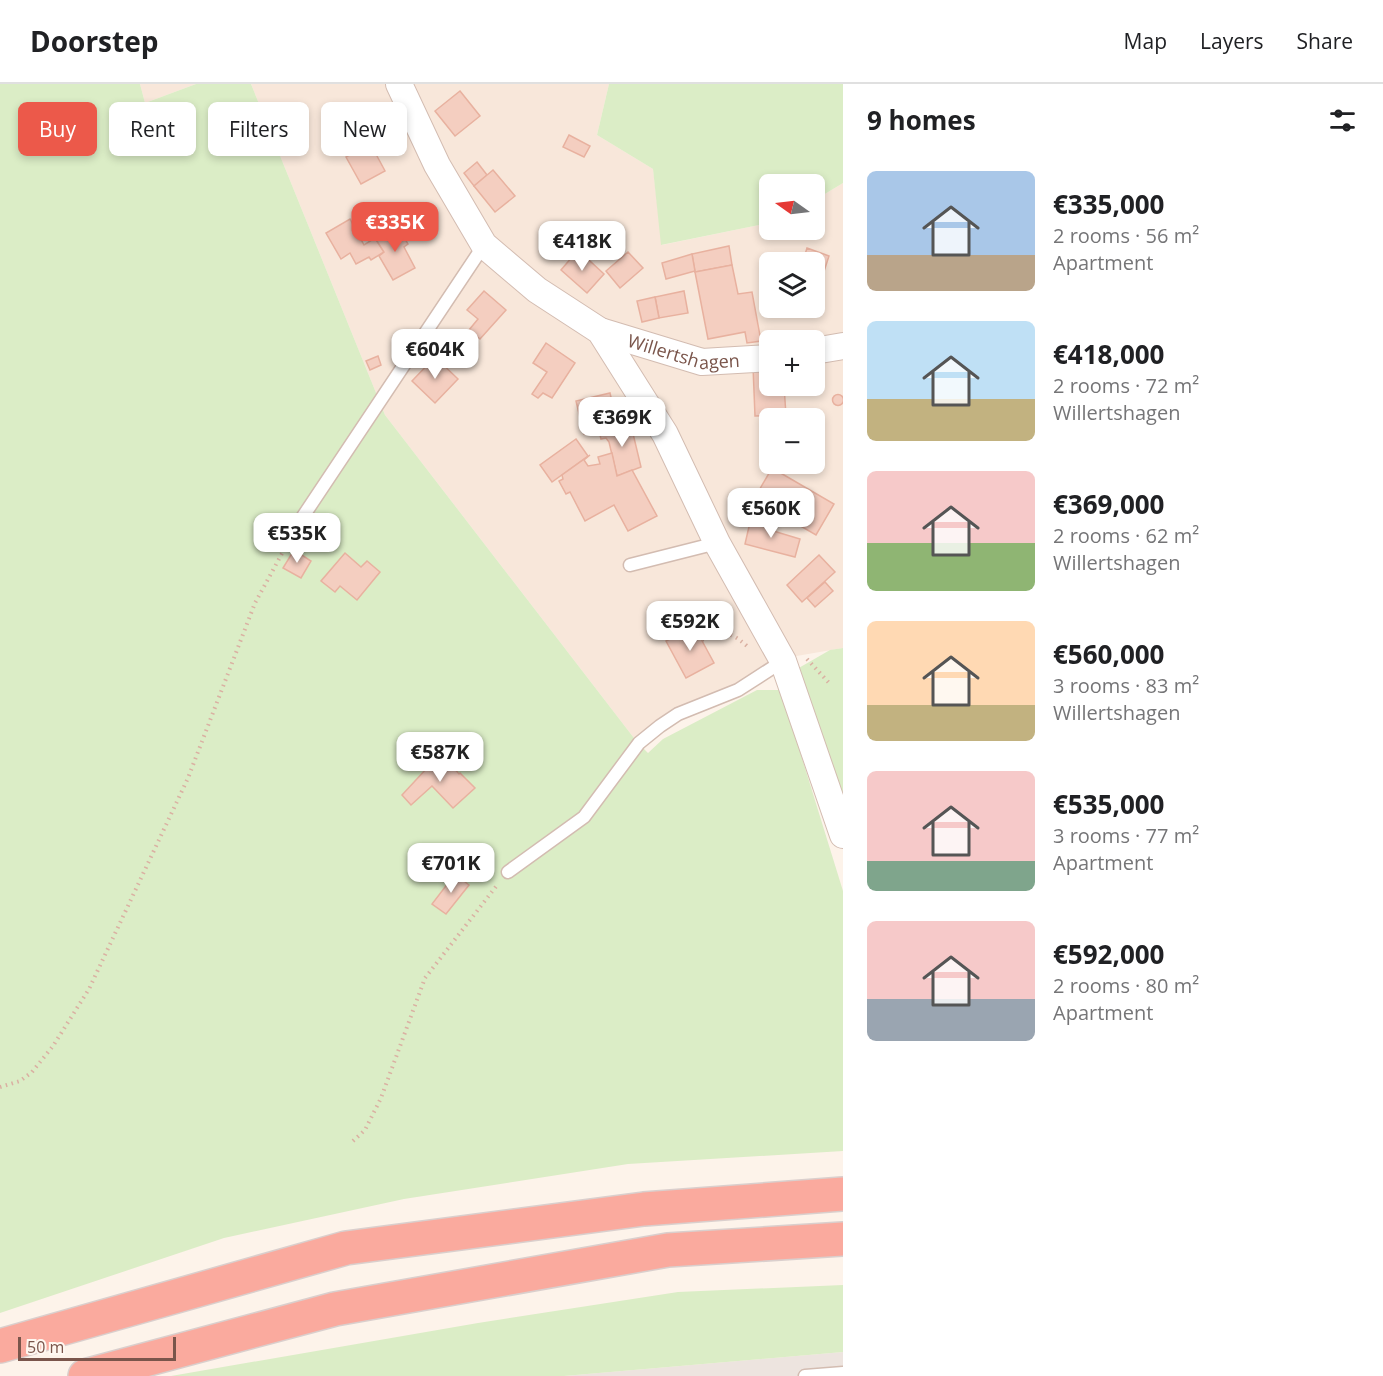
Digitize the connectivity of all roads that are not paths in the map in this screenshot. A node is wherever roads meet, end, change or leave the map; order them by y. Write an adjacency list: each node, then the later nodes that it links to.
1 (399, 84): 2 (street)
2 (484, 245): 3 (street); 7 (lane)
3 (600, 331): 6 (street, Willertshagen); 8 (street)
4 (843, 346): 5 (street)
5 (825, 349)
6 (759, 359)
7 (298, 524)
8 (717, 543): 9 (lane); 10 (street)
9 (630, 565)
10 (777, 665): 11 (street); 12 (lane)
11 (843, 835)
12 (508, 872)
13 (843, 1194): 15 (highway)
14 (843, 1239): 17 (highway)
15 (0, 1346)
16 (843, 1373): 18 (lane)
17 (85, 1376)
18 (805, 1376)

